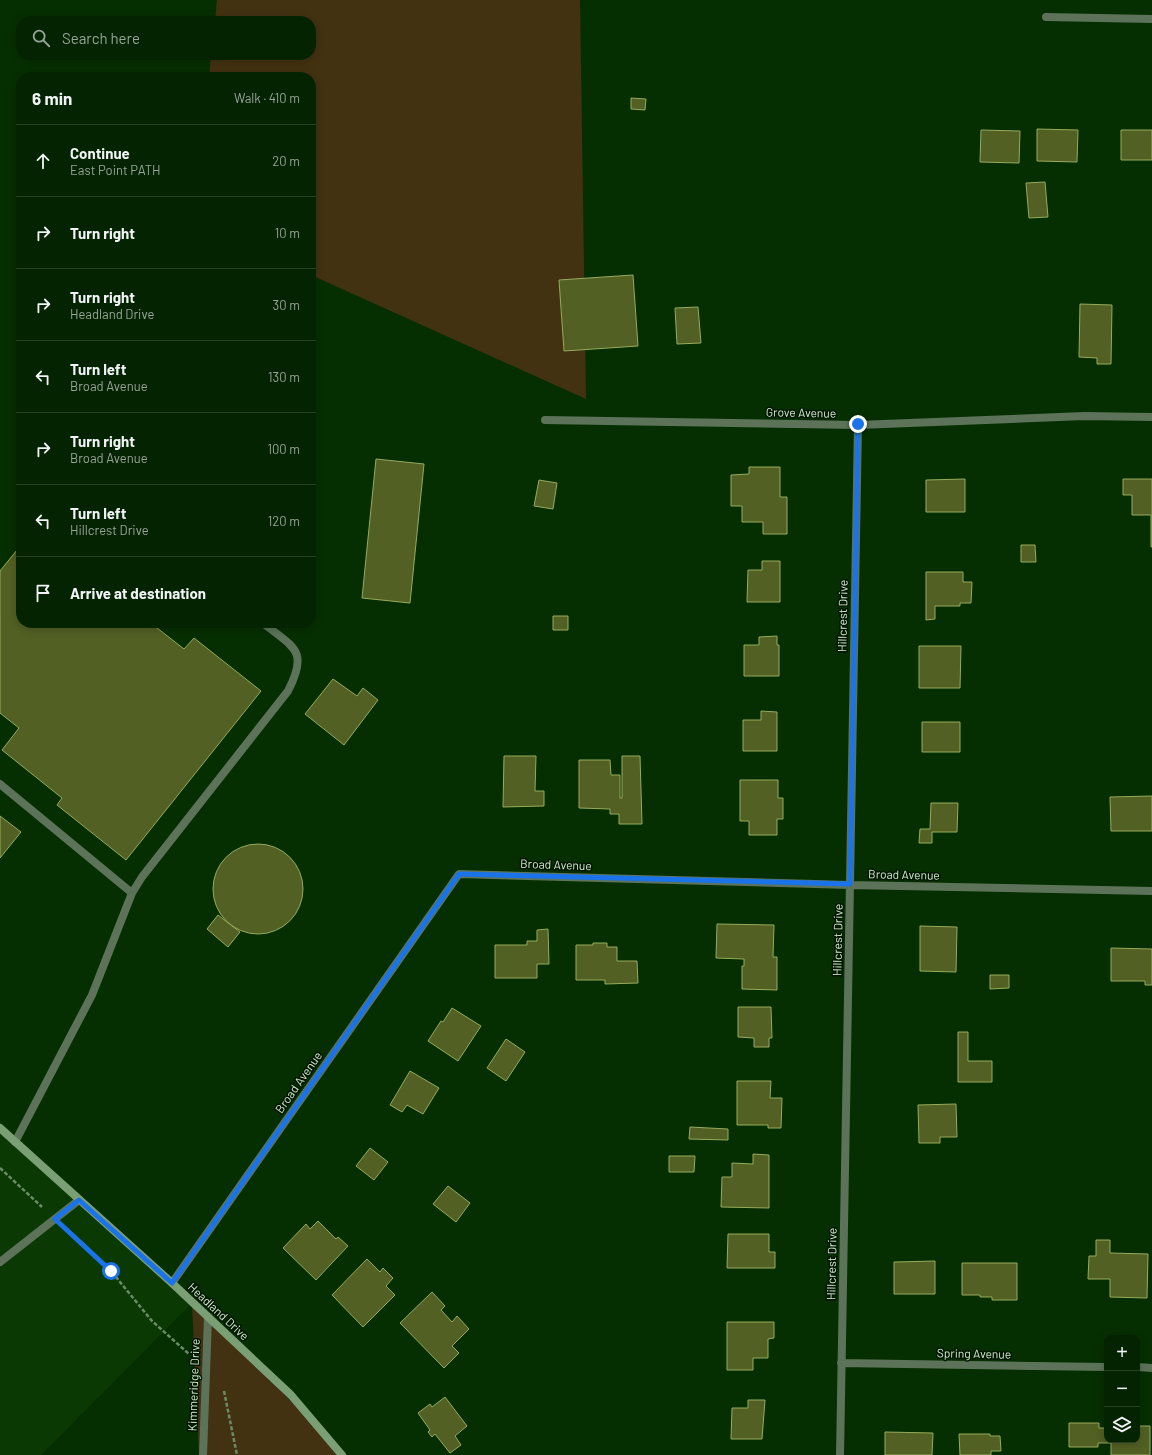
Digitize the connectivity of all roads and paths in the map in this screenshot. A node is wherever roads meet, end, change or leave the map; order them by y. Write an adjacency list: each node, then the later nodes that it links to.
1 (1046, 18): 2 (street)
2 (1152, 19)
3 (1152, 417): 5 (street, Grove Avenue)
4 (545, 420): 5 (street, Grove Avenue)
5 (858, 424): 8 (street, Hillcrest Drive)
6 (269, 628): 10 (street)
7 (0, 784): 10 (street)
8 (850, 884): 9 (street, Broad Avenue); 17 (street, Broad Avenue); 20 (street, Hillcrest Drive)
9 (1152, 891)
10 (132, 892): 12 (street)
11 (0, 1128): 12 (main road, Headland Drive)
12 (15, 1142): 14 (main road, Headland Drive)
13 (0, 1168): 15 (path)
14 (79, 1200): 15 (street); 17 (main road, Headland Drive)
15 (55, 1219): 16 (street); 19 (path)
16 (0, 1262)
17 (172, 1283): 18 (main road, Headland Drive)
18 (208, 1317): 25 (street, Kimmeridge Drive); 27 (main road, Headland Drive)
19 (170, 1337)
20 (841, 1363): 21 (street, Spring Avenue); 28 (street, Hillcrest Drive)
21 (1104, 1367)
22 (1140, 1367): 23 (street)
23 (1152, 1368)
24 (224, 1389): 26 (path)
25 (203, 1455)
26 (236, 1455)
27 (342, 1455)
28 (840, 1455)

